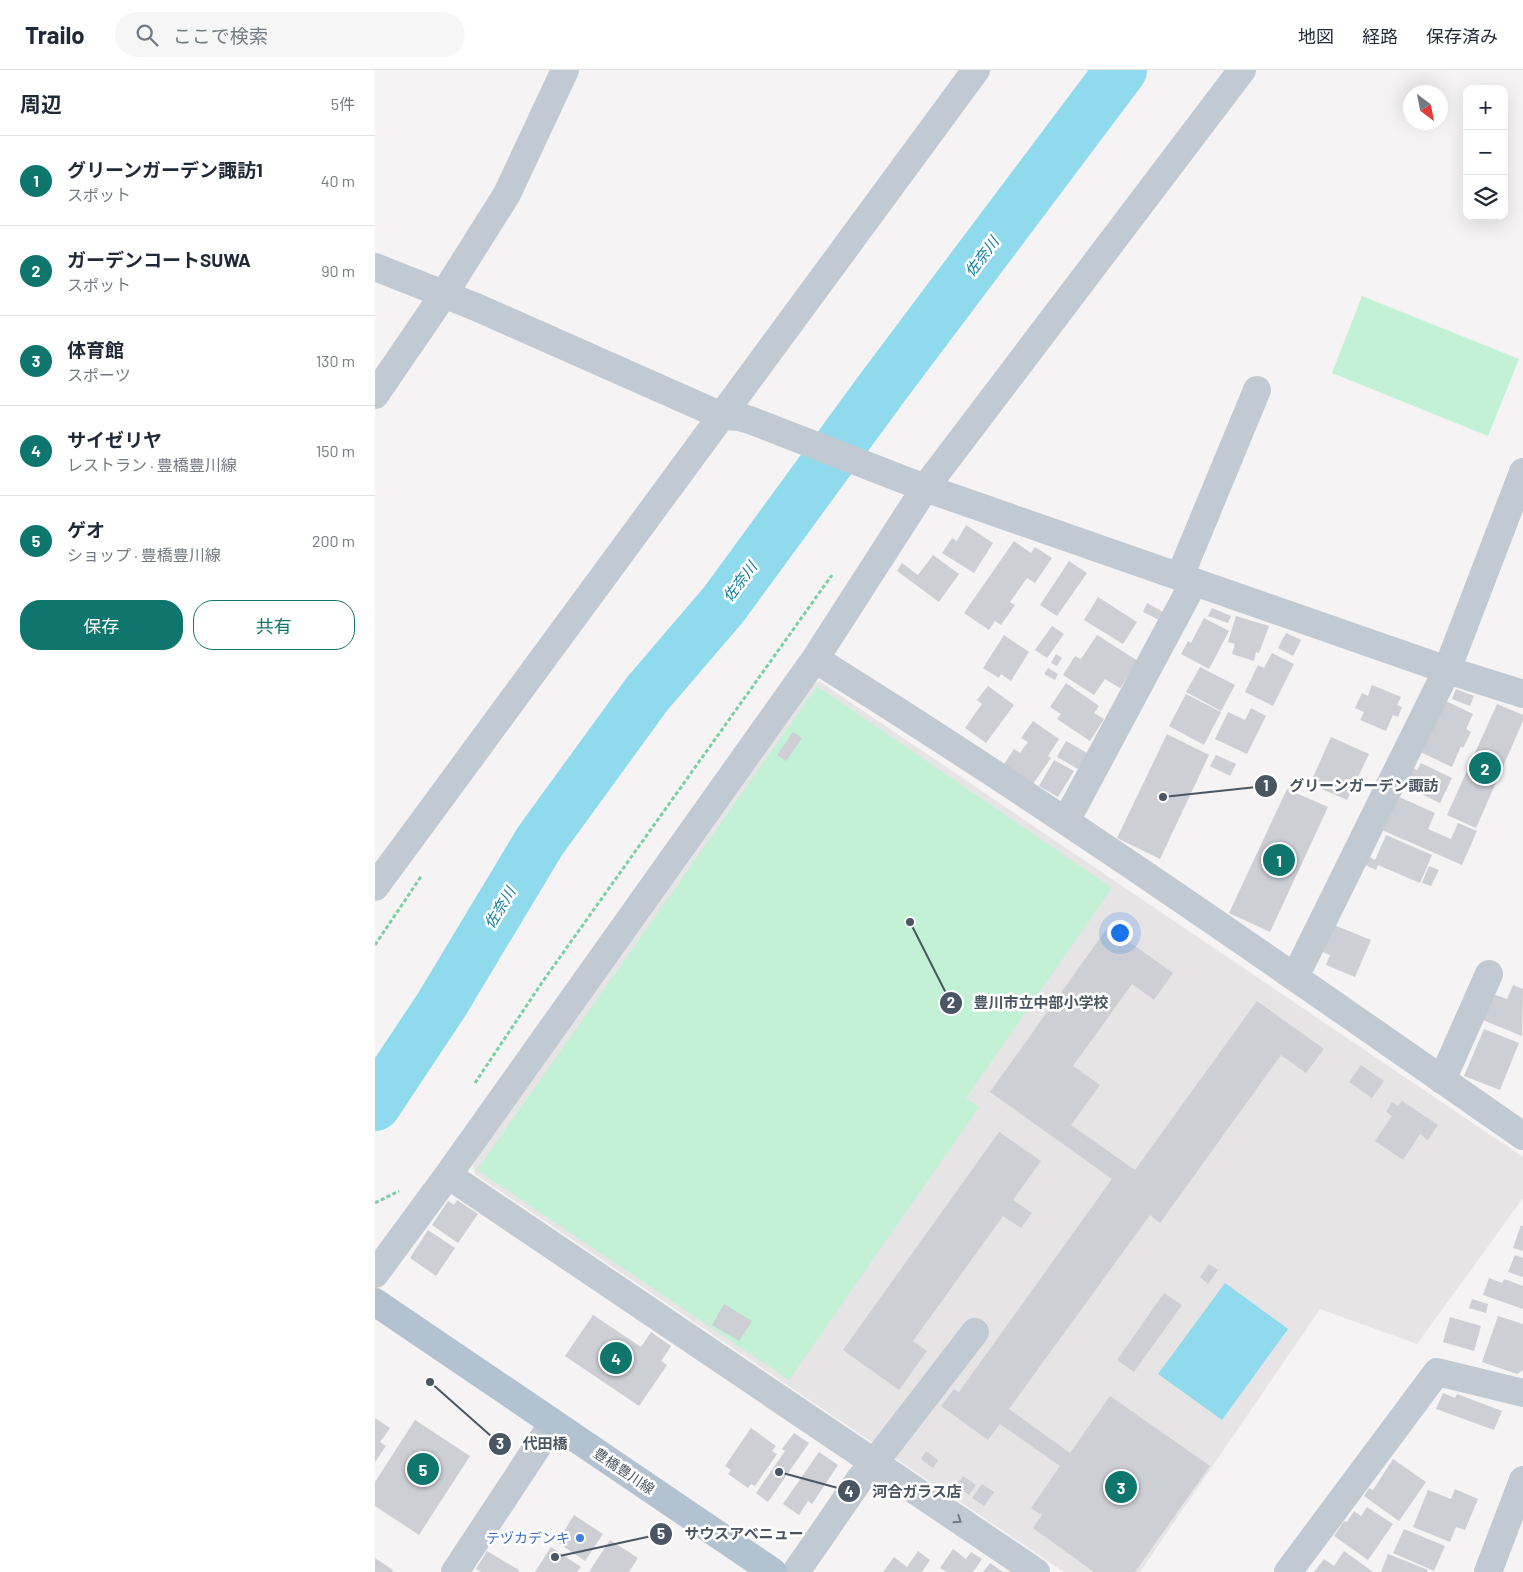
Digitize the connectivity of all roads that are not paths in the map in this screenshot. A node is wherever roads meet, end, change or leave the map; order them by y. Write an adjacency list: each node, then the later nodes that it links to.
1 (565, 70): 5 (street)
2 (975, 70): 8 (street)
3 (1242, 70): 10 (street)
4 (375, 267): 5 (street)
5 (444, 294): 7 (street); 8 (street)
6 (1257, 390): 11 (street)
7 (375, 394)
8 (722, 416): 10 (street); 16 (street)
9 (1523, 472): 13 (street)
10 (915, 484): 11 (street); 12 (street)
11 (1187, 579): 13 (street); 15 (street)
12 (815, 659): 15 (street); 21 (street)
13 (1447, 670): 14 (street); 18 (street)
14 (1523, 694)
15 (1066, 821): 18 (street)
16 (375, 886)
17 (1489, 974): 19 (street)
18 (1295, 977): 19 (street)
19 (1442, 1080): 20 (street)
20 (1523, 1136)
21 (448, 1175): 22 (street); 27 (street)
22 (375, 1274)
23 (375, 1302): 26 (main road, 豊橋豊川線)
24 (975, 1332): 27 (street)
25 (1523, 1393): 33 (street)
26 (553, 1423): 29 (street); 30 (main road, 豊橋豊川線)
27 (874, 1463): 31 (street); 32 (street, one-way to 32)
28 (1523, 1480): 34 (street)
29 (455, 1572)
30 (773, 1572)
31 (796, 1572)
32 (1035, 1572)
33 (1288, 1572)
34 (1488, 1572)

